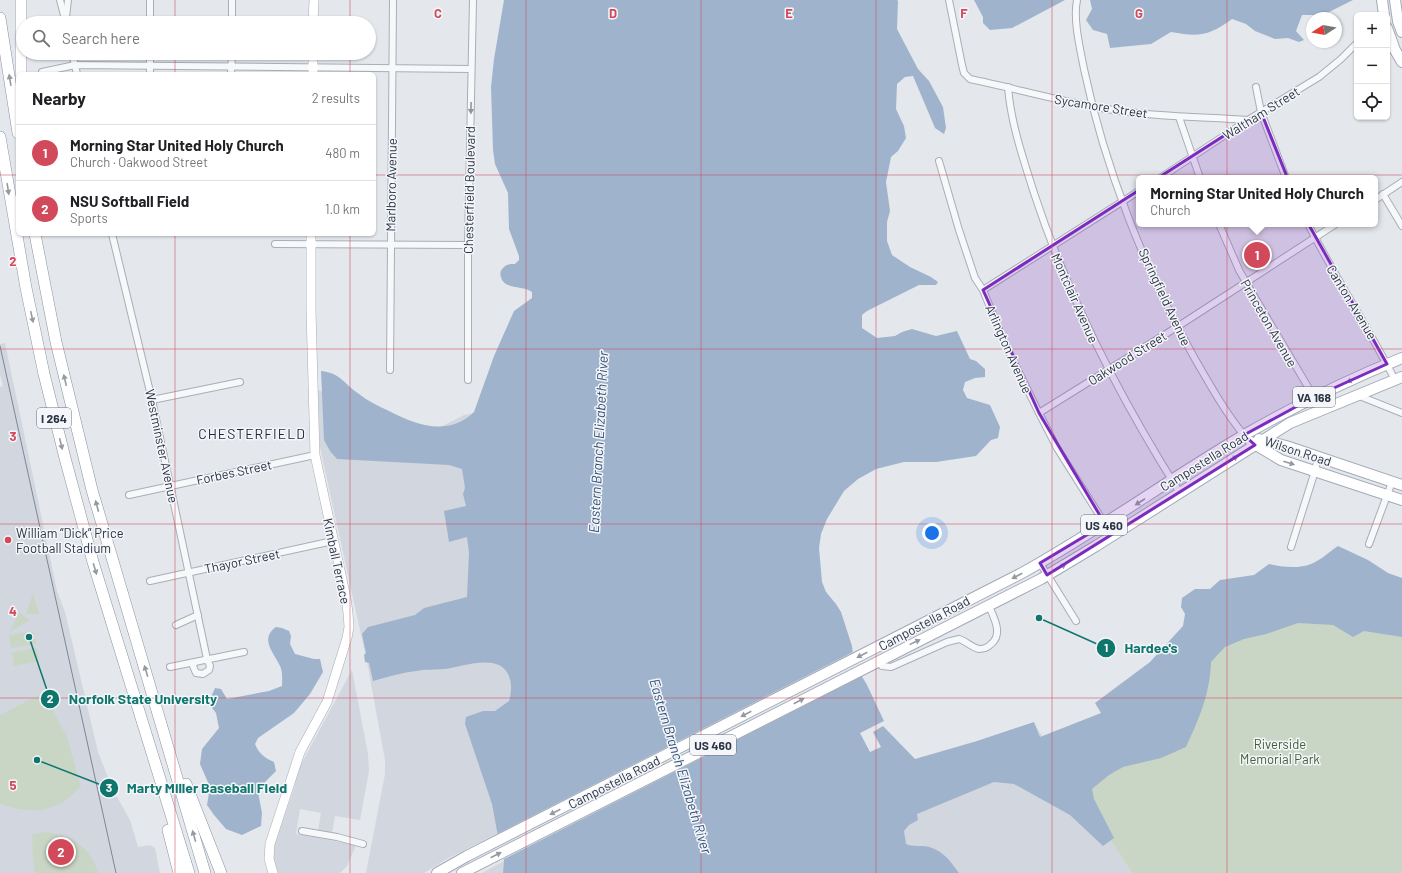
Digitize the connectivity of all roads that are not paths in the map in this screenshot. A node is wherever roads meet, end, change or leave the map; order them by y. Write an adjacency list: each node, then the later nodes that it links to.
1 (21, 0): 12 (highway)
2 (60, 0): 13 (street)
3 (68, 0): 14 (street)
4 (150, 0): 15 (street)
5 (232, 0): 16 (street)
6 (314, 0): 17 (street)
7 (393, 0): 33 (street, Marlboro Avenue)
8 (473, 0): 34 (street, Chesterfield Boulevard)
9 (1077, 0): 43 (street, Springfield Avenue)
10 (1395, 0): 19 (main road)
11 (949, 3): 41 (street, Sycamore Street)
12 (21, 16)
13 (64, 16)
14 (67, 16)
15 (150, 16)
16 (232, 16)
17 (313, 16)
18 (0, 18): 46 (highway, one-way to 18)
19 (1398, 20): 20 (street); 21 (main road)
20 (1390, 24)
21 (1402, 32)
22 (1390, 35): 29 (main road)
23 (1354, 46): 44 (street, Waltham Street)
24 (21, 60): 36 (highway)
25 (74, 60): 30 (street)
26 (150, 60): 31 (street)
27 (232, 60): 32 (street)
28 (313, 60): 35 (street)
29 (1402, 62)
30 (75, 65): 31 (street); 37 (street); 38 (street)
31 (150, 66): 32 (street); 39 (street)
32 (232, 67): 35 (street); 40 (street)
33 (392, 69): 34 (street); 35 (street); 73 (street, Marlboro Avenue)
34 (471, 69): 74 (street, Chesterfield Boulevard, one-way to 74)
35 (313, 71)
36 (21, 72)
37 (42, 72)
38 (77, 72)
39 (150, 72)
40 (231, 72)
41 (1008, 87): 43 (street, Sycamore Street); 75 (street, Montclair Avenue)
42 (1256, 87): 44 (street)
43 (1093, 106): 45 (street, Sycamore Street); 60 (street, Springfield Avenue)
44 (1261, 112): 47 (street, Waltham Street); 55 (street)
45 (1179, 117): 47 (street, Sycamore Street); 50 (street)
46 (16, 120)
47 (1248, 120): 50 (street, Waltham Street)
48 (0, 137): 52 (highway, I 264)
49 (0, 149): 52 (highway)
50 (1192, 157): 53 (street, Waltham Street); 54 (street)
51 (939, 161): 77 (street, Arlington Avenue)
52 (4, 164): 65 (highway, I 264, one-way to 65)
53 (1165, 175)
54 (1199, 175)
55 (1285, 175)
56 (1402, 182): 58 (street)
57 (1136, 193): 60 (street)
58 (1383, 194): 59 (street); 61 (street)
59 (1378, 198)
60 (1123, 201): 75 (street); 78 (street, Springfield Avenue)
61 (1402, 226)
62 (1220, 227): 76 (street, Princeton Avenue)
63 (1310, 227): 70 (street, Canton Avenue)
64 (1331, 227): 70 (street, Oakwood Street)
65 (16, 232)
66 (17, 236): 120 (highway, I 264, one-way to 120)
67 (35, 236): 121 (highway, I 264, one-way to 67)
68 (112, 236): 88 (street, Westminster Avenue)
69 (311, 236): 72 (street, Kimball Terrace)
70 (1315, 237): 76 (street, Oakwood Street); 80 (street, Canton Avenue)
71 (275, 244): 72 (street)
72 (311, 244): 73 (street); 93 (street, Kimball Terrace)
73 (391, 245): 74 (street); 81 (street, Marlboro Avenue)
74 (468, 245): 84 (street, Chesterfield Boulevard)
75 (1053, 246): 77 (street); 82 (street, Montclair Avenue)
76 (1246, 282): 78 (street, Oakwood Street); 87 (street, Princeton Avenue)
77 (983, 290): 90 (street, Arlington Avenue)
78 (1177, 327): 82 (street, Oakwood Street); 91 (street, Springfield Avenue)
79 (1402, 358): 80 (main road, Campostella Road / VA 168)
80 (1387, 364): 83 (street, Canton Avenue); 87 (main road, Campostella Road / VA 168, one-way to 87)
81 (390, 370)
82 (1108, 370): 90 (street, Oakwood Street); 96 (street, Montclair Avenue)
83 (1399, 379): 86 (main road, Campostella Road / VA 168)
84 (468, 380)
85 (240, 382): 88 (street)
86 (1358, 395): 89 (street); 92 (main road, Campostella Road / VA 168)
87 (1314, 397): 91 (main road, Campostella Road / VA 168)
88 (152, 400): 98 (street, Westminster Avenue)
89 (1402, 413)
90 (1039, 414): 103 (street, Arlington Avenue)
91 (1244, 435): 92 (main road, Wilson Road); 96 (main road, Campostella Road / US 460)
92 (1259, 442): 94 (main road, Wilson Road); 95 (main road, Wilson Road, one-way to 95); 99 (main road, Campostella Road / US 460, one-way to 92)
93 (315, 455): 98 (street, Forbes Street); 104 (street, Kimball Terrace)
94 (1318, 457): 95 (street); 97 (main road, Wilson Road)
95 (1315, 471): 101 (main road, Wilson Road); 106 (street)
96 (1173, 481): 99 (street, Montclair Avenue); 103 (main road, Campostella Road / US 460, one-way to 103)
97 (1397, 483): 101 (street)
98 (170, 486): 100 (street, Forbes Street); 108 (street, Westminster Avenue)
99 (1180, 492): 109 (main road, Campostella Road / US 460, one-way to 99)
100 (129, 495)
101 (1387, 495): 102 (main road, Wilson Road); 105 (street)
102 (1402, 500)
103 (1104, 524): 107 (main road, Campostella Road / US 460)
104 (333, 541): 108 (street, Thayor Street); 128 (street, Kimball Terrace)
105 (1369, 544)
106 (1291, 547)
107 (1040, 563): 109 (street); 129 (main road, Campostella Road / US 460, one-way to 129)
108 (189, 573): 110 (street, Thayor Street); 112 (street, Westminster Avenue)
109 (1047, 575): 111 (main road, Campostella Road / US 460); 113 (street)
110 (150, 581)
111 (989, 606): 118 (street); 130 (main road, Campostella Road / US 460, one-way to 111)
112 (198, 615): 114 (street); 116 (street, Westminster Avenue)
113 (1076, 621)
114 (176, 625)
115 (244, 652): 116 (street)
116 (207, 659): 117 (street); 117 (street)
117 (194, 663): 119 (street)
118 (882, 666)
119 (170, 667)
120 (144, 726): 124 (highway); 125 (highway, I 264)
121 (166, 739): 126 (highway, I 264, one-way to 121); 127 (highway)
122 (302, 831): 123 (street)
123 (364, 844)
124 (179, 873)
125 (189, 873)
126 (205, 873)
127 (221, 873)
128 (273, 873)
129 (437, 873)
130 (462, 873)

